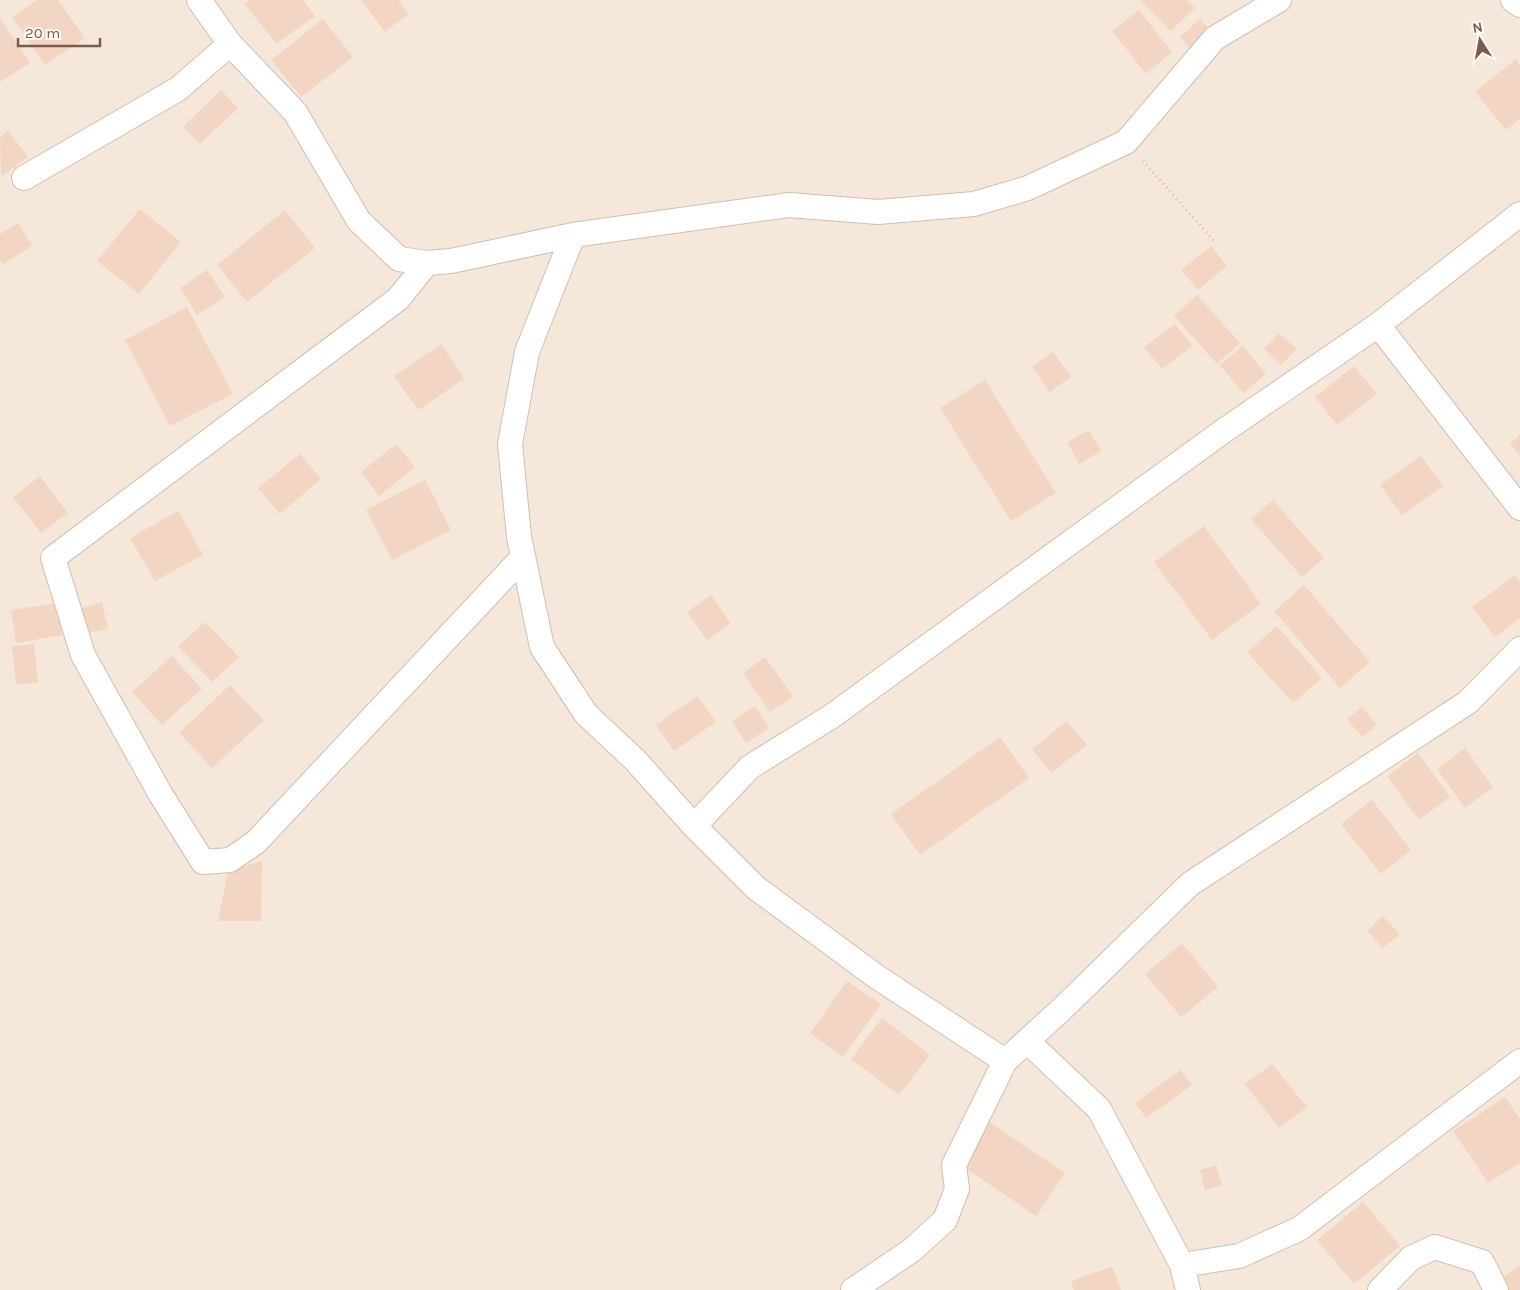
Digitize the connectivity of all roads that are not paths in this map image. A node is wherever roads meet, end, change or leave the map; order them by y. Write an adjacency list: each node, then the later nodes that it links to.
1 (199, 0): 5 (street)
2 (1278, 0): 8 (street)
3 (1513, 0): 4 (street)
4 (1520, 5)
5 (230, 44): 6 (street); 9 (street)
6 (24, 178)
7 (1520, 214): 10 (street)
8 (573, 235): 9 (street); 12 (street)
9 (426, 263): 12 (street)
10 (1378, 325): 11 (street); 14 (street)
11 (1520, 508)
12 (523, 557): 14 (street)
13 (1520, 648): 15 (street)
14 (694, 826): 17 (street)
15 (1027, 1041): 17 (street); 18 (street)
16 (1520, 1060): 18 (street)
17 (1005, 1061): 19 (street)
18 (1182, 1265): 20 (street)
19 (854, 1290)
20 (1188, 1290)
21 (1380, 1290): 22 (street)
22 (1496, 1290)

